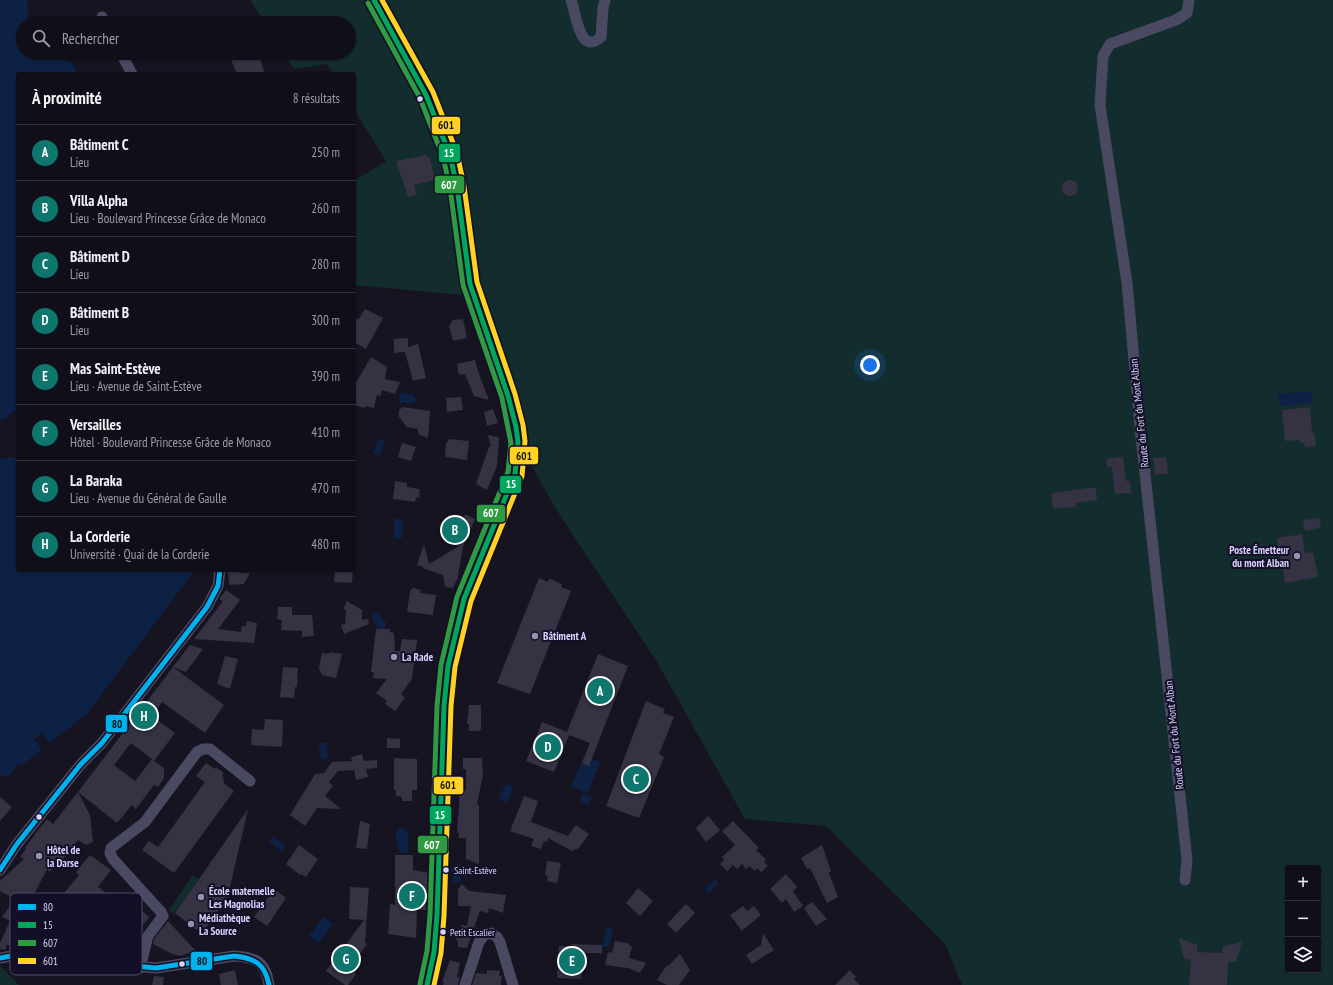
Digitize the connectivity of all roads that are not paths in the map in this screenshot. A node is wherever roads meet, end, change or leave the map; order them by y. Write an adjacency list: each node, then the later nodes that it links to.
1 (374, 0): 16 (main road)
2 (571, 0): 3 (street)
3 (605, 0)
4 (1190, 0): 10 (street, Route du Fort du Mont Alban)
5 (125, 60): 6 (street)
6 (131, 72)
7 (220, 572): 9 (street)
8 (250, 781): 13 (street)
9 (0, 870)
10 (1185, 880)
11 (10, 956): 12 (street)
12 (0, 958)
13 (142, 960)
14 (142, 968): 15 (street)
15 (269, 985)
16 (427, 985)
17 (465, 985): 18 (street)
18 (513, 985)

